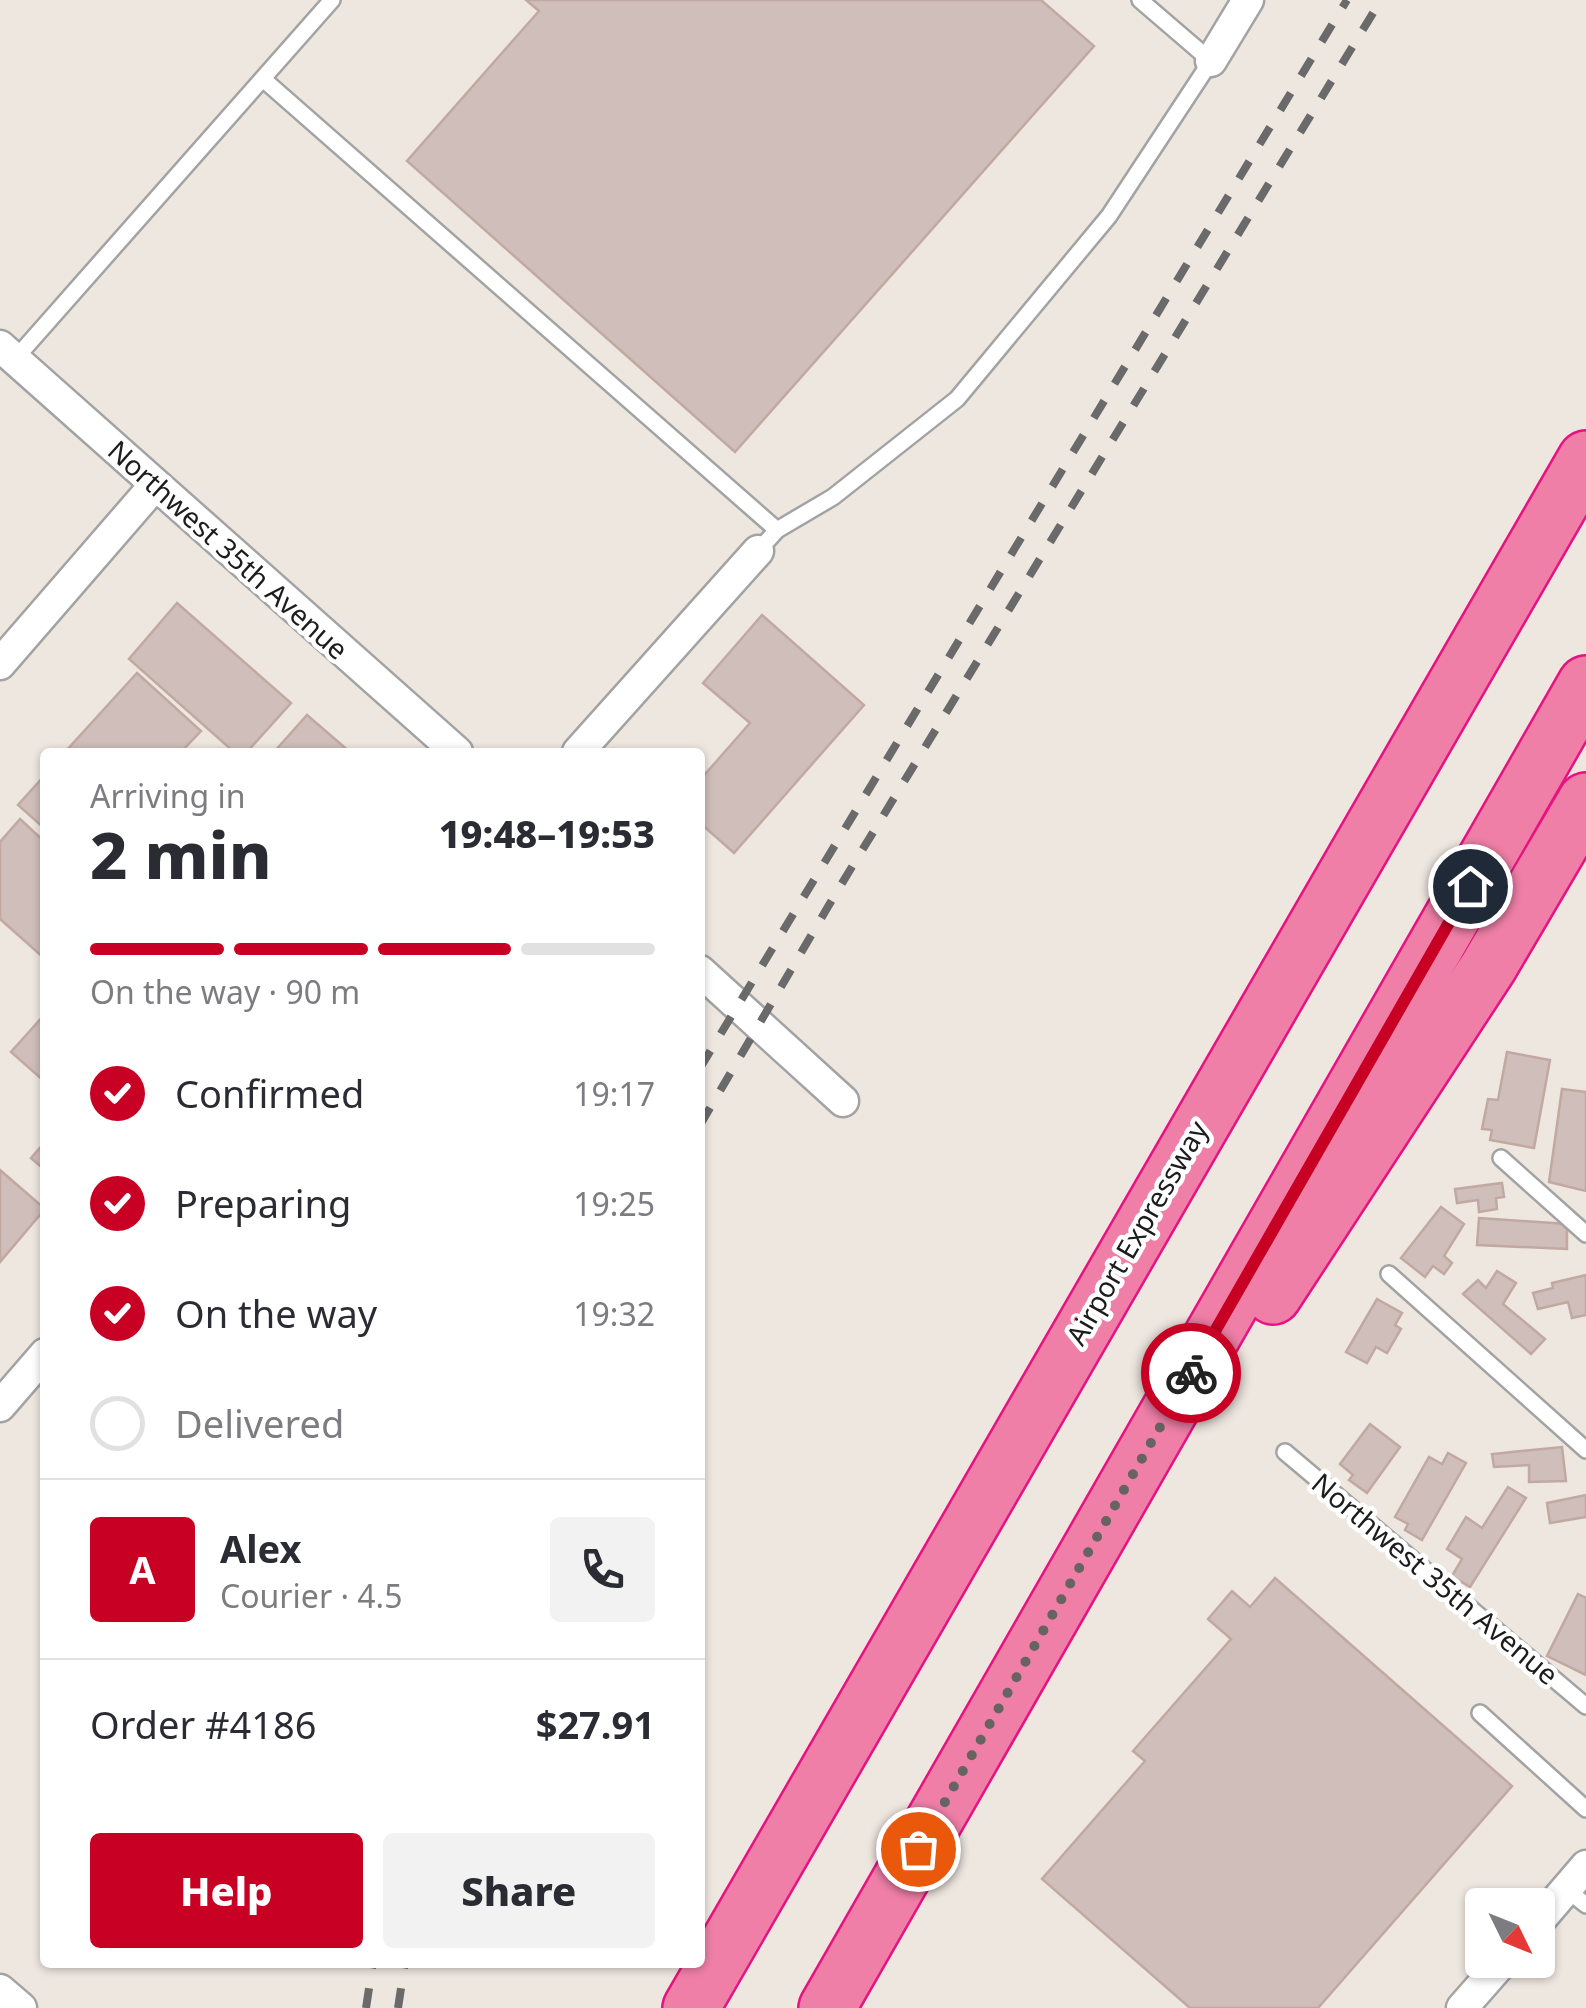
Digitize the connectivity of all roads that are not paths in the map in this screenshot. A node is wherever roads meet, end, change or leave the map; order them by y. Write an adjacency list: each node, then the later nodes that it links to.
1 (332, 0): 5 (lane)
2 (1140, 0): 4 (lane)
3 (1248, 0): 4 (street)
4 (1211, 61): 9 (lane)
5 (263, 78): 6 (lane); 9 (lane)
6 (7, 353): 8 (street, Northwest 35th Avenue)
7 (1586, 459): 33 (highway, Airport Expressway)
8 (155, 486): 10 (street); 12 (street, Northwest 35th Avenue)
9 (768, 540): 13 (street)
10 (0, 664)
11 (1586, 684): 24 (highway)
12 (452, 748)
13 (582, 748)
14 (1586, 801): 24 (highway)
15 (705, 976): 16 (street)
16 (842, 1101)
17 (1501, 1158): 18 (lane)
18 (1586, 1234)
19 (1389, 1274): 22 (lane)
20 (40, 1360): 21 (street)
21 (0, 1406)
22 (1586, 1450)
23 (1285, 1452): 25 (lane, Northwest 35th Avenue)
24 (1027, 1658): 34 (highway)
25 (1586, 1706)
26 (1480, 1713): 27 (lane)
27 (1586, 1809)
28 (1579, 1887): 29 (street)
29 (1555, 1907)
30 (1488, 1978): 35 (street)
31 (0, 1990): 32 (street)
32 (21, 2008)
33 (691, 2008)
34 (827, 2008)
35 (1462, 2008)

